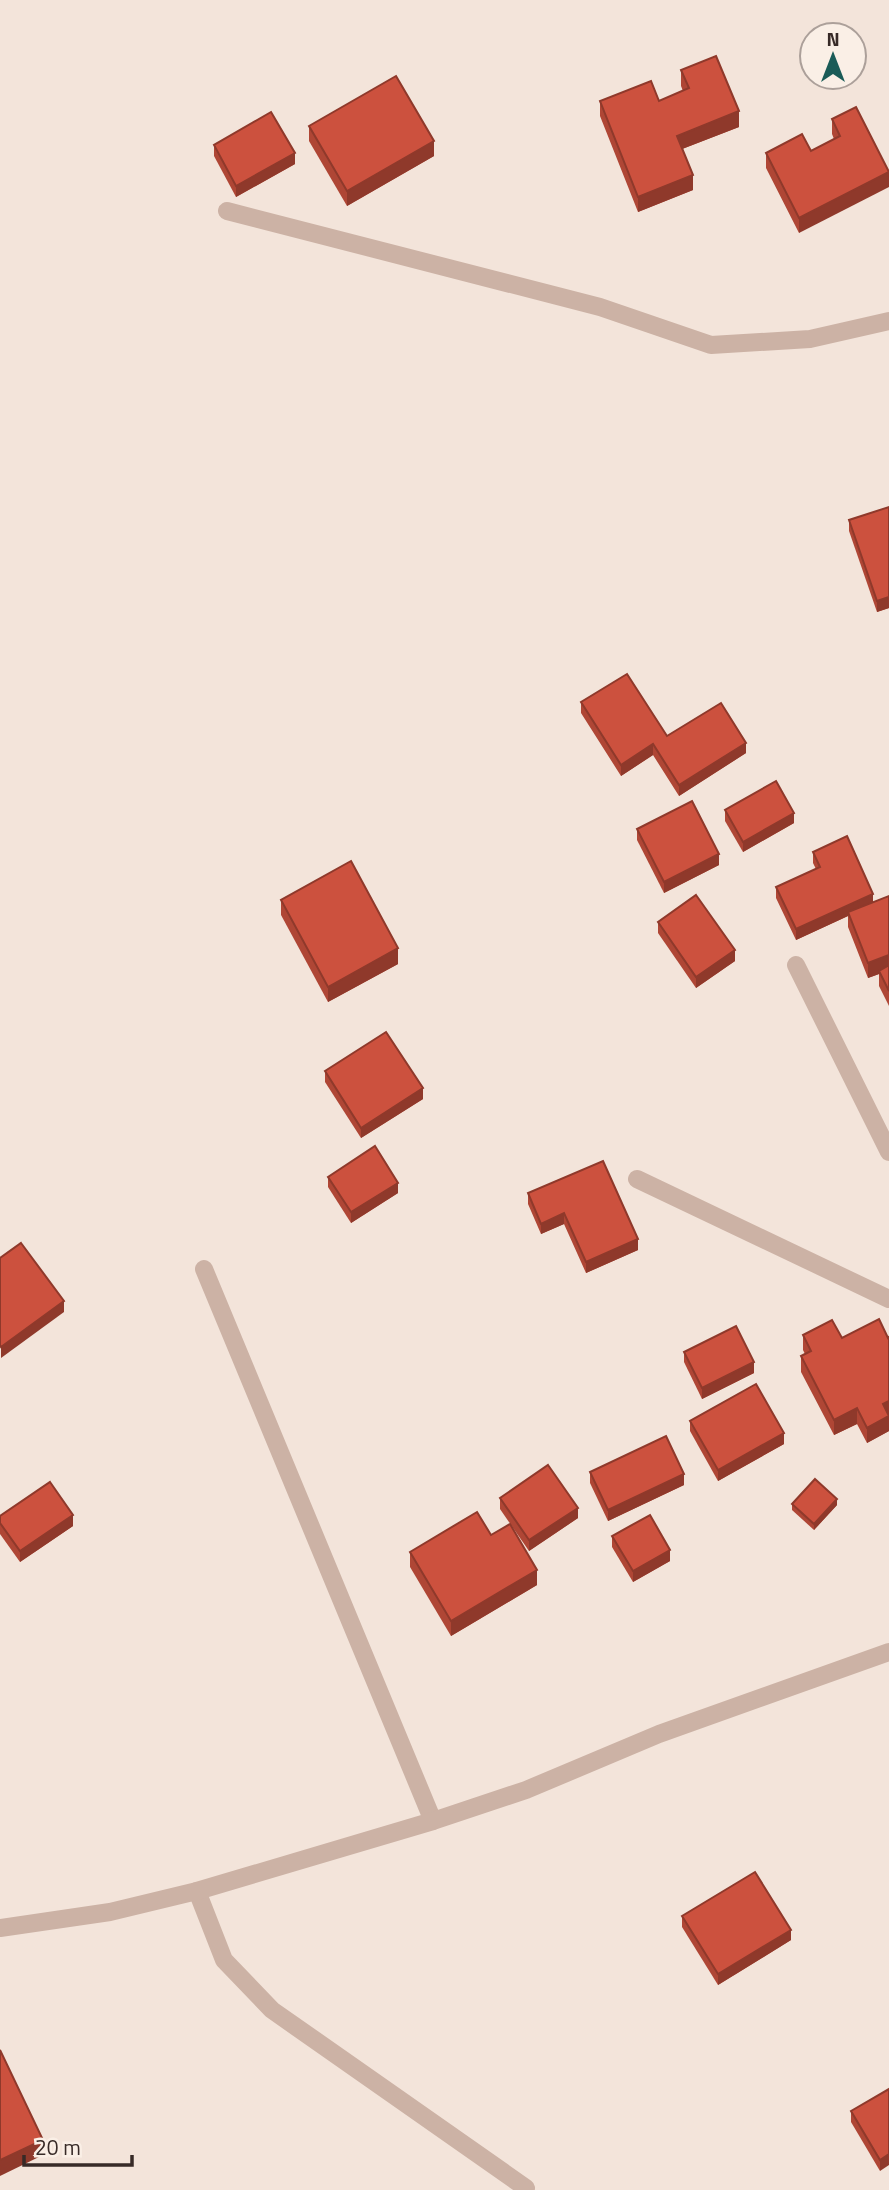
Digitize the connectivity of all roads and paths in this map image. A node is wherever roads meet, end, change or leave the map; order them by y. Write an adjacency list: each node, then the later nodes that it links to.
1 (227, 211): 2 (street)
2 (889, 321)
3 (796, 965): 4 (street)
4 (889, 1152)
5 (637, 1179): 7 (street)
6 (204, 1269): 9 (street)
7 (889, 1298)
8 (889, 1652): 9 (street)
9 (433, 1821): 10 (street)
10 (197, 1891): 11 (street); 12 (street)
11 (0, 1928)
12 (526, 2188)

